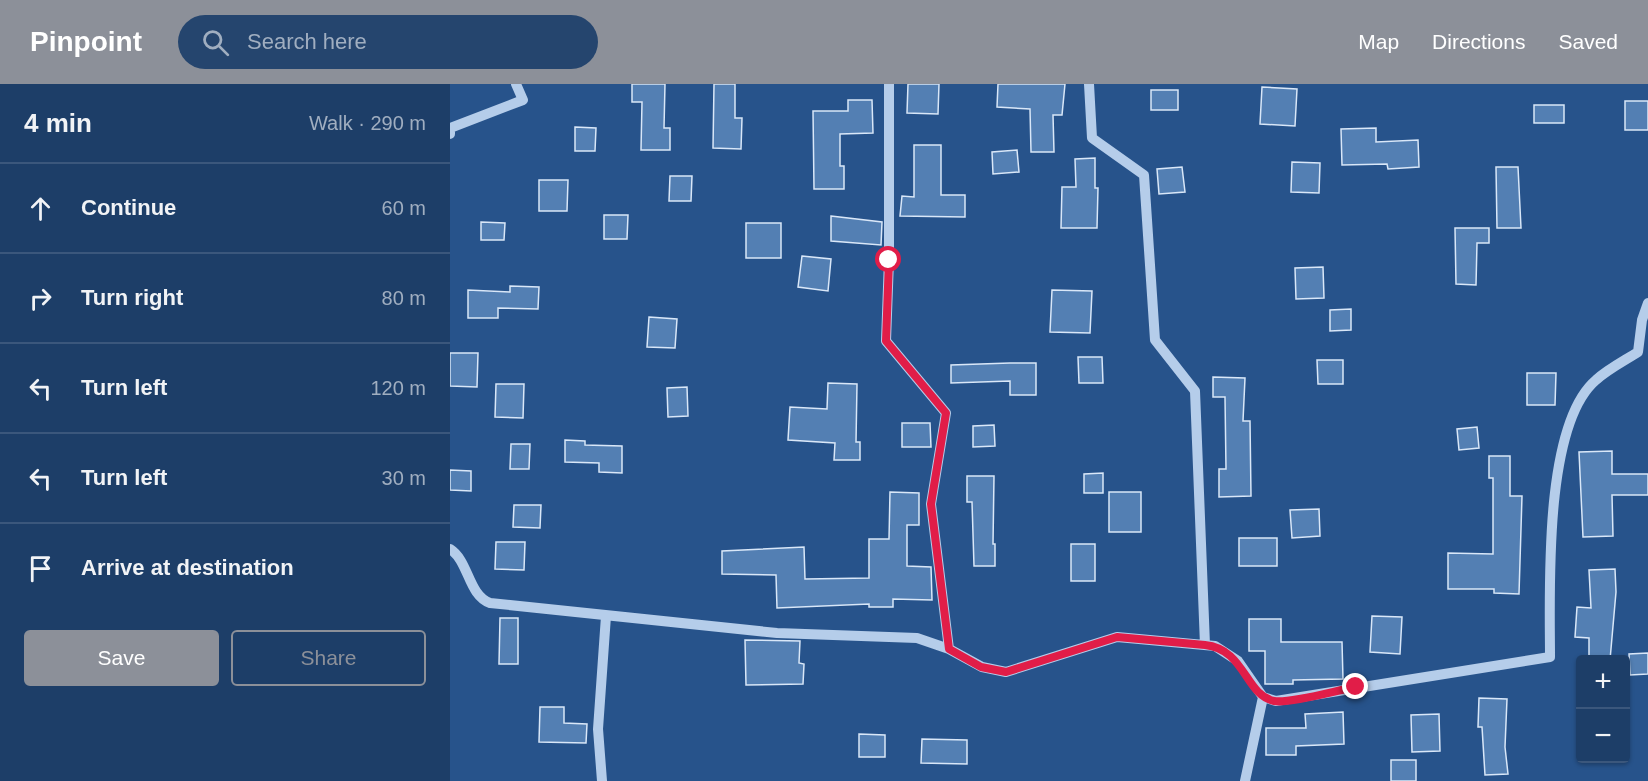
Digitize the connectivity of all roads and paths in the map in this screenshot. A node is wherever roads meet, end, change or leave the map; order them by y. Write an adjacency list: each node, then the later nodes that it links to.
1 (516, 84): 4 (street)
2 (889, 84): 9 (street)
3 (1089, 84): 8 (street)
4 (450, 134)
5 (1648, 303): 10 (street)
6 (450, 549): 7 (street)
7 (606, 616): 9 (street); 11 (street)
8 (1205, 645): 9 (street); 10 (street)
9 (949, 649)
10 (1263, 697): 12 (street)
11 (602, 781)
12 (1245, 781)

